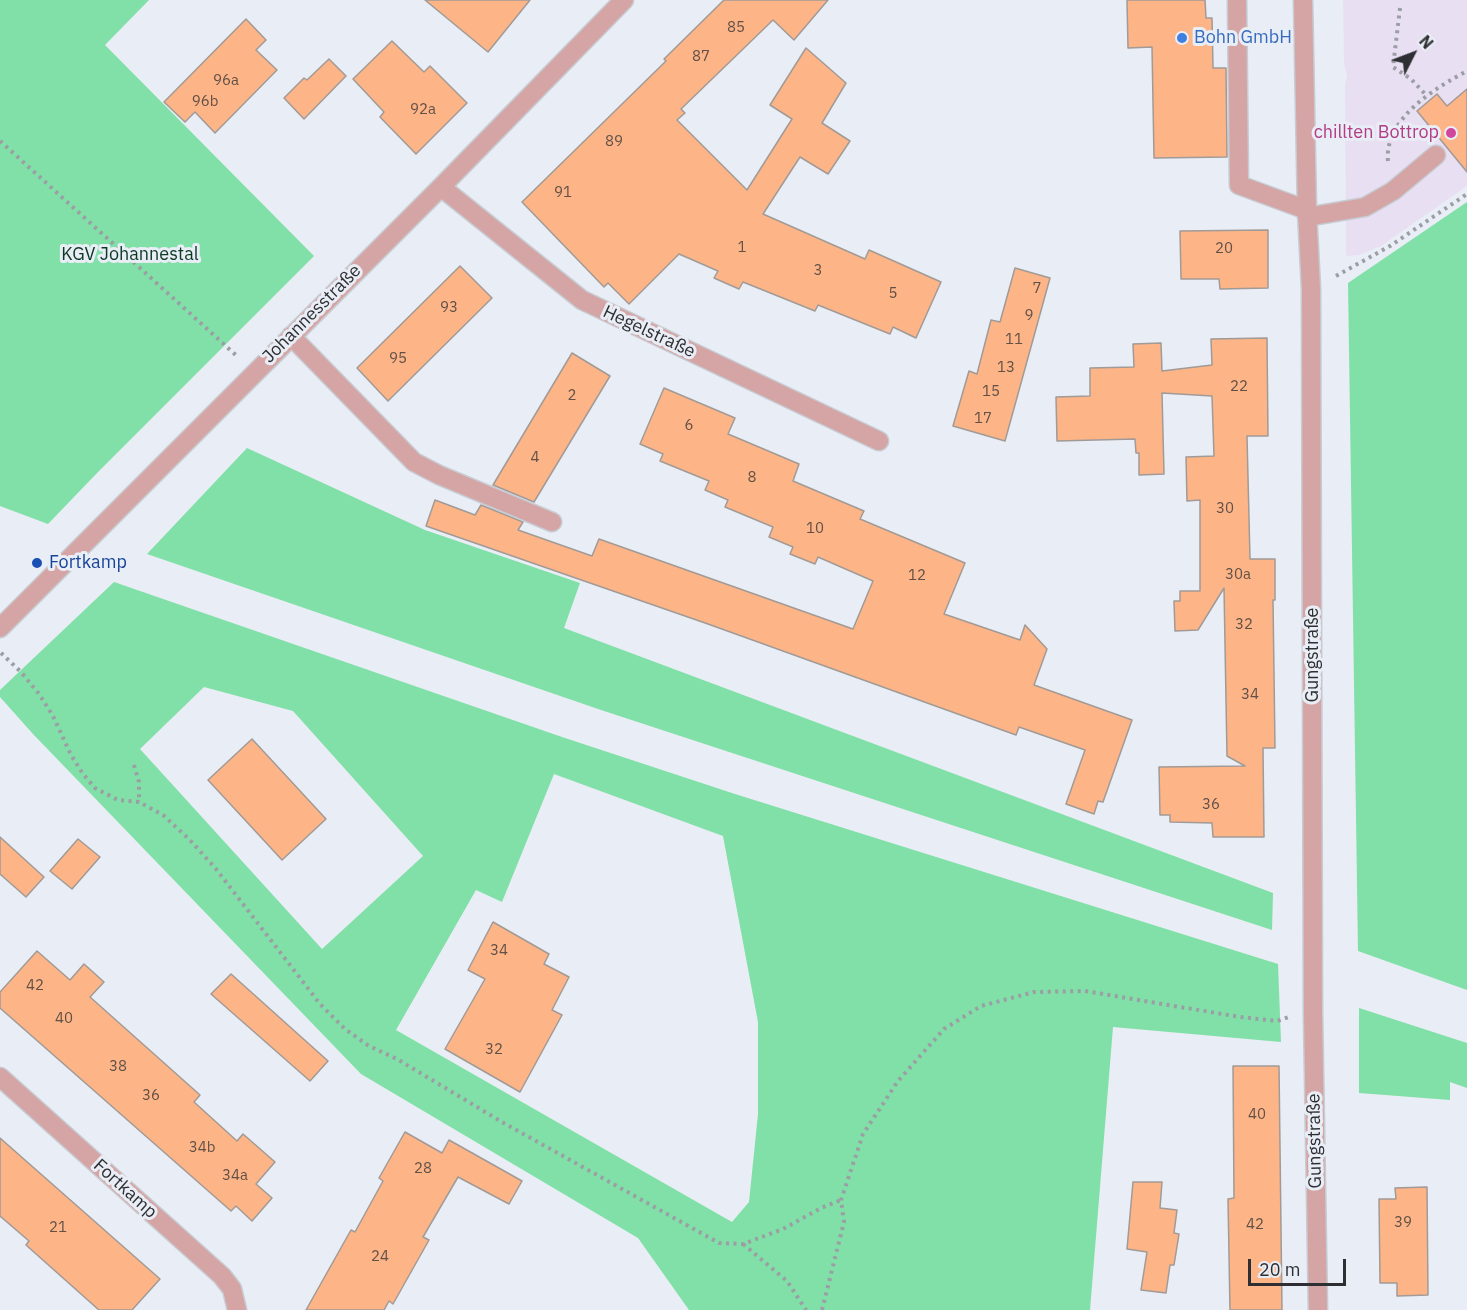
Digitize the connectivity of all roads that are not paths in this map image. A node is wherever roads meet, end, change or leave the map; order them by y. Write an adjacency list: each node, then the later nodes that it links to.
1 (624, 0): 5 (street, Johannesstraße)
2 (1238, 0): 6 (street)
3 (1303, 0): 6 (street, Gungstraße)
4 (1436, 155): 6 (street)
5 (441, 187): 7 (street, Johannesstraße); 8 (street, Hegelstraße)
6 (1307, 213): 13 (street, Gungstraße)
7 (291, 336): 9 (street); 10 (street, Johannesstraße)
8 (879, 441)
9 (552, 522)
10 (0, 628)
11 (0, 1077): 12 (street, Fortkamp)
12 (237, 1310)
13 (1318, 1310)

